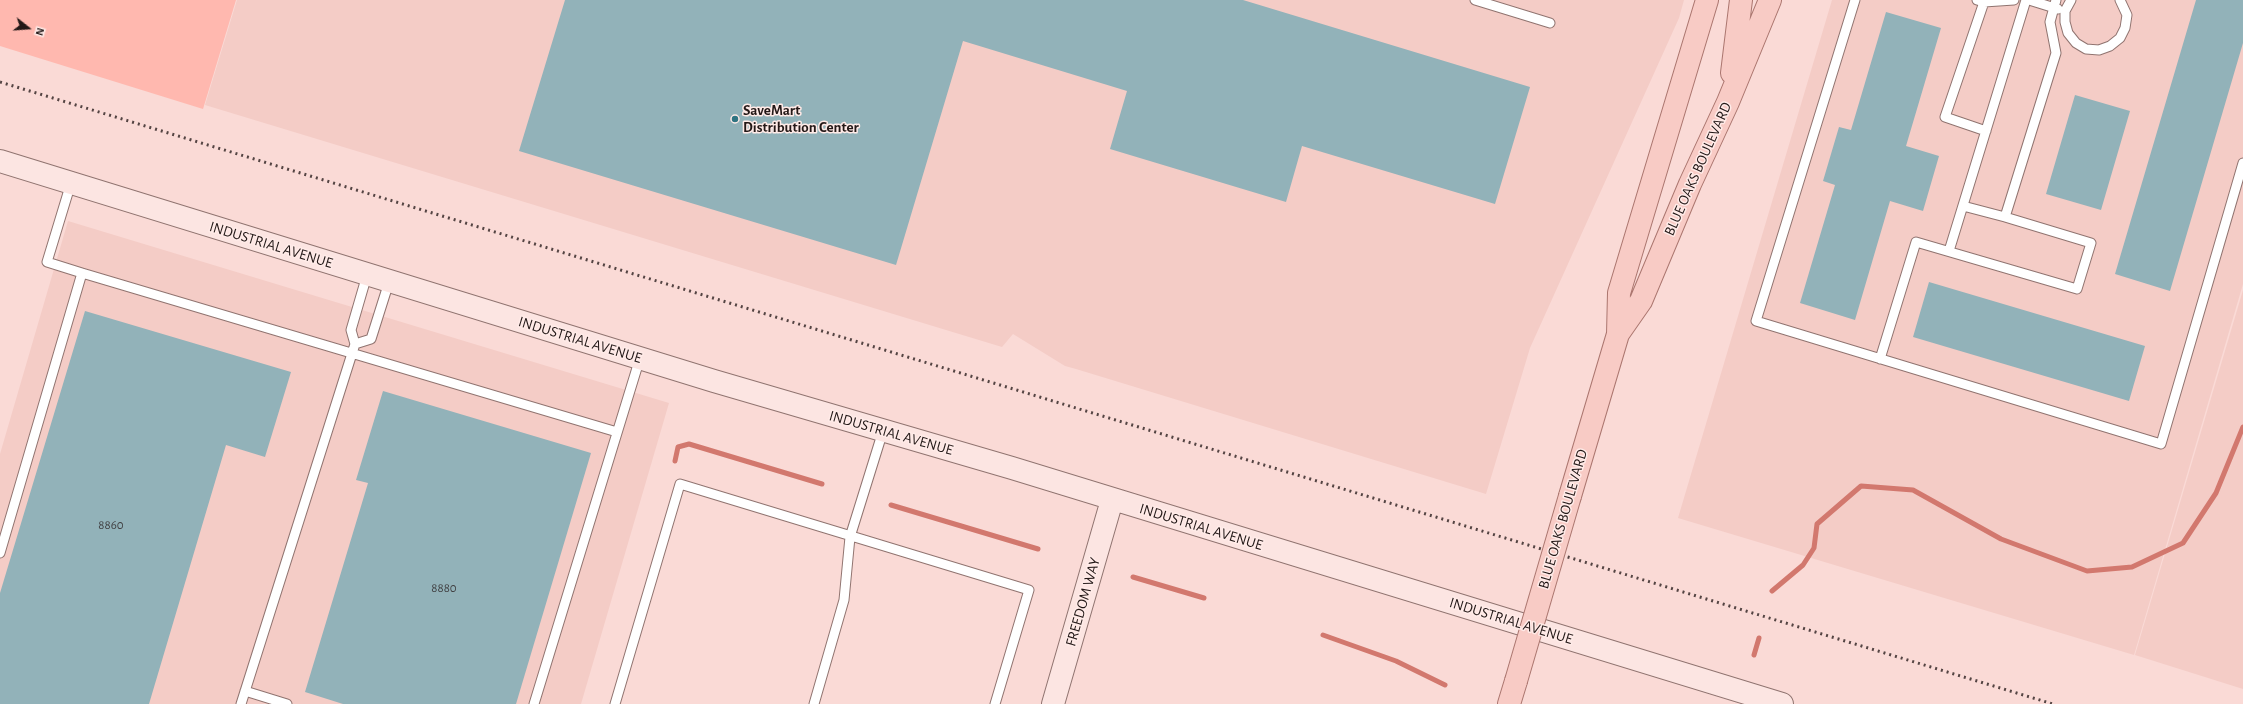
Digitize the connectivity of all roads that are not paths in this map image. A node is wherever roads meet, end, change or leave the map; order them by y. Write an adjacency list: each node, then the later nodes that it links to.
1 (1475, 0): 14 (lane)
2 (1707, 0): 26 (main road, BLUE OAKS BOULEVARD)
3 (1741, 0): 15 (main road)
4 (1770, 0): 15 (main road, BLUE OAKS BOULEVARD)
5 (1855, 0): 29 (lane)
6 (2014, 0): 11 (lane)
7 (2026, 0): 16 (lane)
8 (2029, 0): 12 (lane)
9 (2071, 0): 13 (lane)
10 (2120, 0): 13 (lane)
11 (1980, 1): 16 (lane)
12 (2054, 4): 13 (lane); 21 (lane)
13 (2065, 11)
14 (1550, 23)
15 (1728, 102): 26 (main road, BLUE OAKS BOULEVARD)
16 (1986, 131): 20 (lane)
17 (0, 161): 19 (street, INDUSTRIAL AVENUE)
18 (2243, 163): 29 (lane)
19 (71, 183): 23 (lane); 24 (street, INDUSTRIAL AVENUE)
20 (1963, 206): 21 (lane); 22 (lane)
21 (2005, 217): 22 (lane)
22 (1949, 251): 29 (lane)
23 (82, 273): 27 (lane); 34 (lane)
24 (367, 275): 25 (street, INDUSTRIAL AVENUE); 27 (lane)
25 (389, 282): 27 (lane); 28 (street, INDUSTRIAL AVENUE)
26 (1618, 334): 43 (main road, BLUE OAKS BOULEVARD, bridge)
27 (353, 348): 31 (lane); 35 (lane)
28 (640, 358): 30 (street, INDUSTRIAL AVENUE); 31 (lane)
29 (1880, 358)
30 (883, 431): 32 (street, INDUSTRIAL AVENUE); 33 (lane)
31 (617, 432): 38 (lane)
32 (1112, 500): 42 (street, FREEDOM WAY); 44 (street, INDUSTRIAL AVENUE)
33 (850, 537): 39 (lane); 40 (lane); 41 (lane)
34 (0, 553)
35 (245, 691): 36 (lane); 37 (lane)
36 (241, 704)
37 (287, 704)
38 (534, 704)
39 (615, 704)
40 (814, 704)
41 (995, 704)
42 (1053, 704)
43 (1509, 704)
44 (1782, 704)

